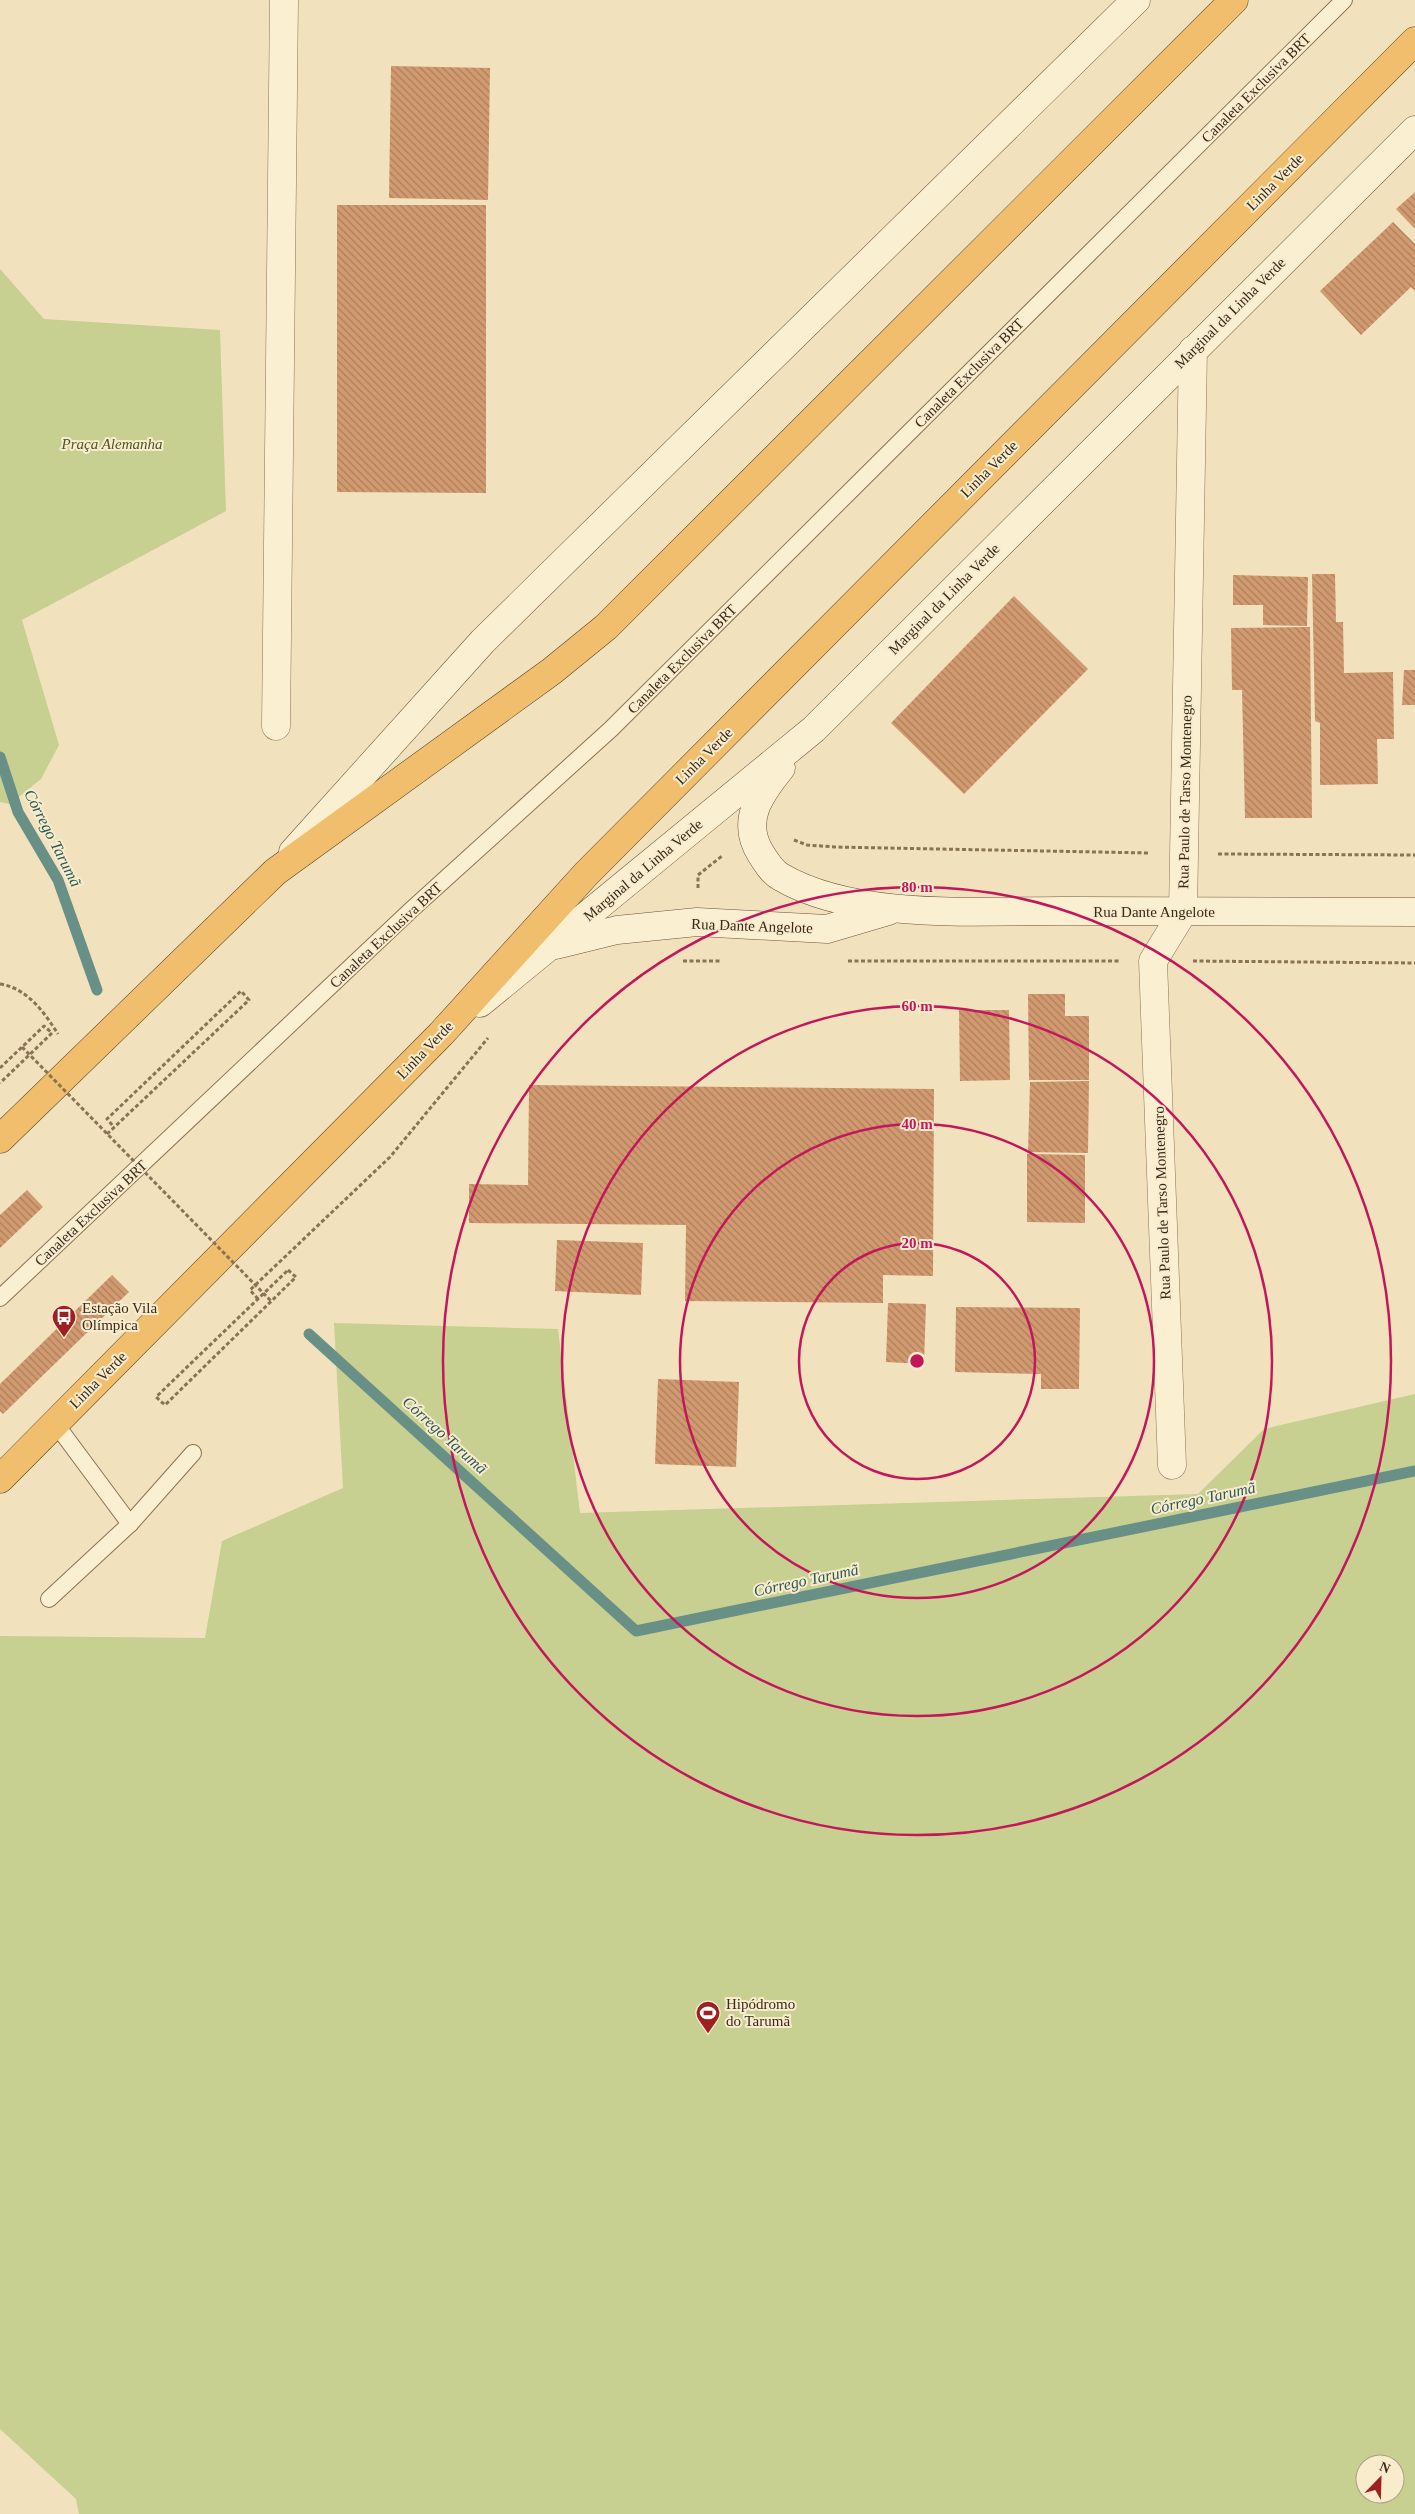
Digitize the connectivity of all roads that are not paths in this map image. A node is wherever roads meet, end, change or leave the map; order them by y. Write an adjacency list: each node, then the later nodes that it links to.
1 (284, 0): 8 (main road)
2 (1234, 0): 10 (highway)
3 (1344, 0): 17 (lane, Canaleta Exclusiva BRT)
4 (1128, 3): 10 (main road)
5 (1415, 41): 15 (highway, Linha Verde)
6 (1415, 130): 7 (main road, Marginal da Linha Verde)
7 (1193, 350): 9 (main road, Marginal da Linha Verde); 12 (main road, Rua Paulo de Tarso Montenegro)
8 (276, 726)
9 (814, 729): 11 (main road, Rua Dante Angelote); 14 (main road, Marginal da Linha Verde)
10 (275, 872): 16 (highway)
11 (892, 910): 12 (main road, Rua Dante Angelote); 14 (main road, Rua Dante Angelote)
12 (1183, 912): 13 (main road, Rua Dante Angelote); 20 (main road, Rua Paulo de Tarso Montenegro)
13 (1415, 912)
14 (551, 946): 15 (main road, Marginal da Linha Verde)
15 (441, 1034): 18 (highway, Linha Verde)
16 (0, 1138)
17 (0, 1298)
18 (55, 1423): 21 (highway, Linha Verde); 22 (lane)
19 (193, 1453): 22 (lane)
20 (1172, 1464)
21 (0, 1479)
22 (130, 1524): 23 (lane)
23 (49, 1599)

